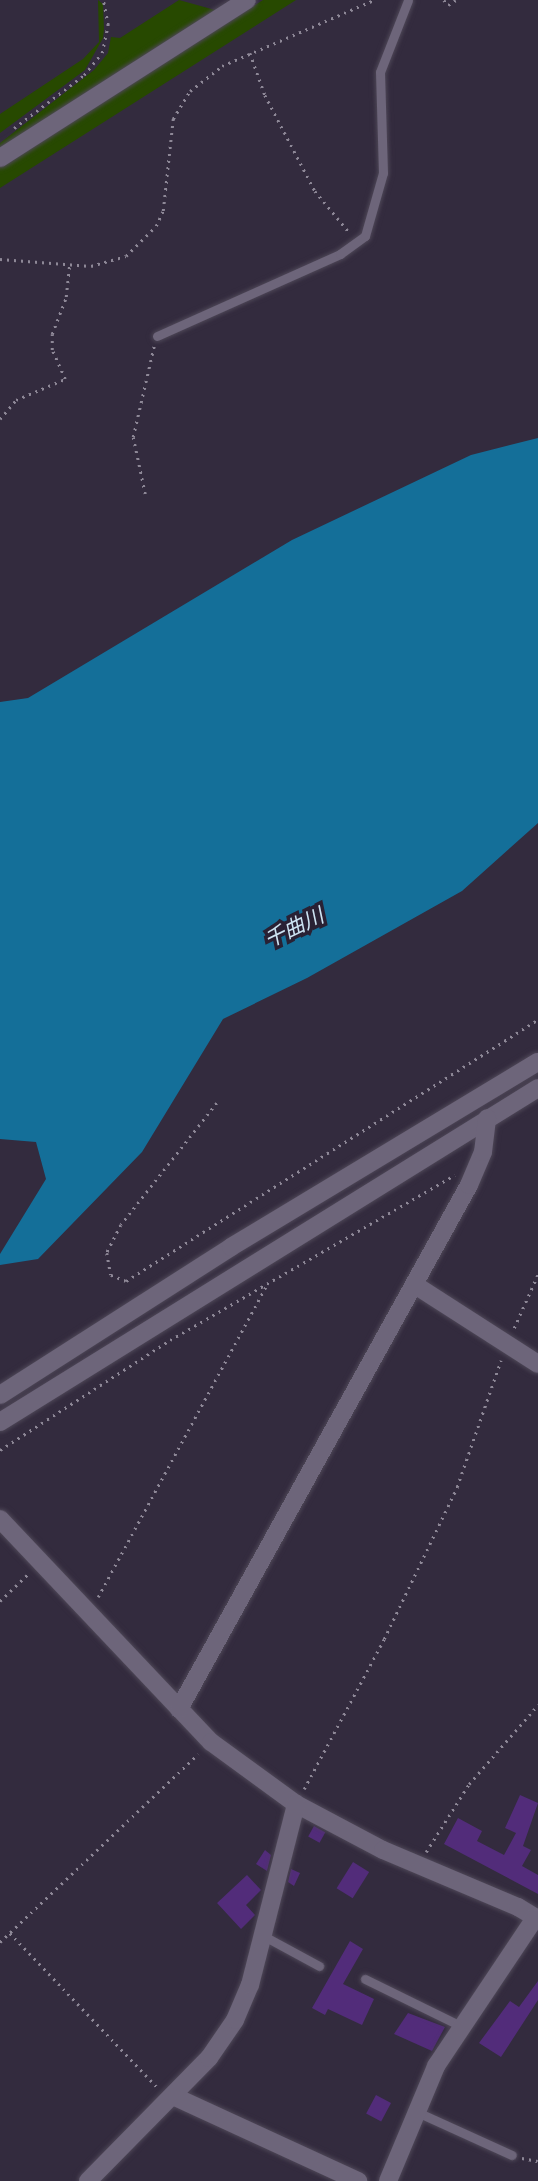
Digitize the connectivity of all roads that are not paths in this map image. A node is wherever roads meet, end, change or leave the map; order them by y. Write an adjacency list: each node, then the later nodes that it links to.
1 (247, 0): 3 (street)
2 (408, 0): 5 (lane)
3 (223, 6): 4 (street)
4 (0, 158)
5 (157, 336)
6 (538, 1062): 11 (street)
7 (538, 1088): 8 (street)
8 (487, 1118): 9 (street); 12 (street)
9 (415, 1285): 10 (street); 14 (street)
10 (538, 1364)
11 (0, 1395)
12 (0, 1422)
13 (0, 1519): 14 (street)
14 (179, 1709): 15 (street)
15 (296, 1804): 16 (street); 17 (street)
16 (537, 1919): 20 (street)
17 (261, 1935): 18 (lane); 21 (street)
18 (319, 1966)
19 (365, 1979): 20 (lane)
20 (463, 2027): 22 (street)
21 (173, 2096): 24 (street); 25 (street)
22 (418, 2112): 23 (lane); 26 (street)
23 (512, 2155)
24 (88, 2181)
25 (358, 2181)
26 (388, 2181)

